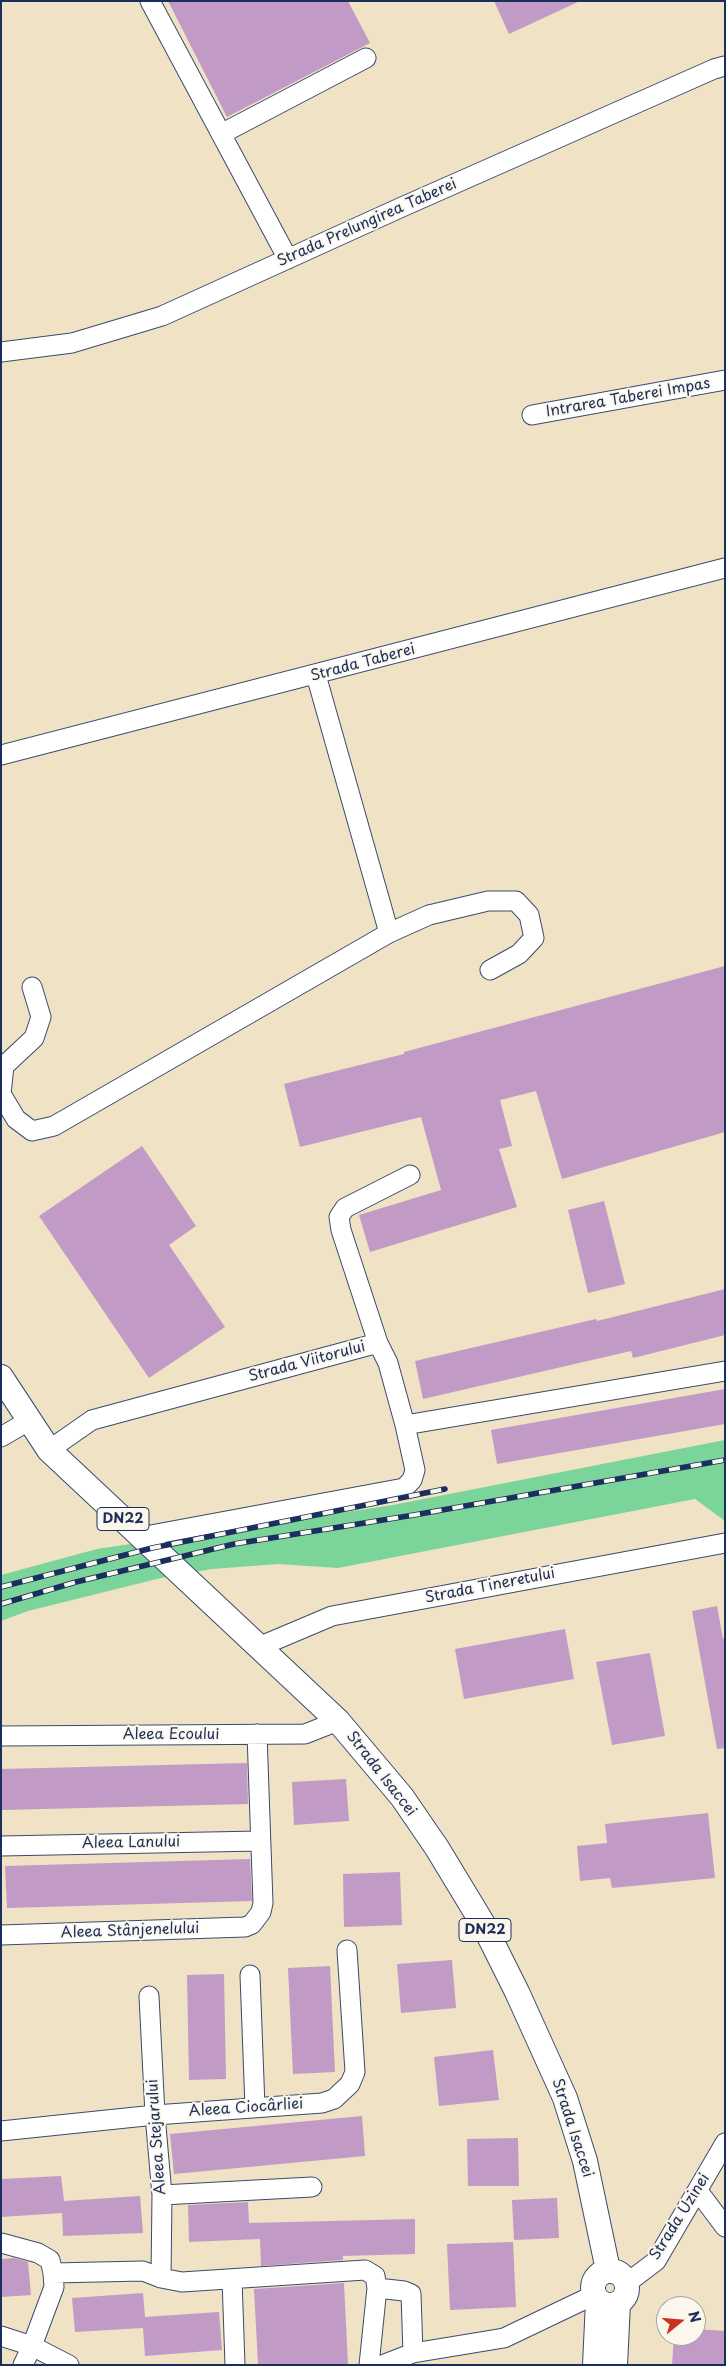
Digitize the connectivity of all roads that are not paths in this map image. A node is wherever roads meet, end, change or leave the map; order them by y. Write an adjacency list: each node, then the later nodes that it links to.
1 (150, 1): 4 (street)
2 (366, 58): 4 (street)
3 (725, 66): 5 (street, Strada Prelungirea Taberei)
4 (221, 134): 5 (street)
5 (288, 259): 6 (street, Strada Prelungirea Taberei)
6 (1, 352)
7 (725, 380): 8 (street, Intrarea Taberei Impas)
8 (532, 415)
9 (725, 568): 10 (street, Strada Taberei)
10 (316, 675): 11 (street, Strada Taberei); 12 (street)
11 (1, 755)
12 (389, 933): 13 (street); 15 (street)
13 (490, 970)
14 (32, 988): 15 (street)
15 (1, 1094)
16 (410, 1175): 17 (street)
17 (378, 1343): 21 (street, Strada Viitorului); 23 (street, Strada Viitorului)
18 (725, 1371): 21 (street)
19 (1, 1377): 20 (main road, Strada Isaccei / DN22)
20 (30, 1420): 22 (street); 23 (main road, Strada Isaccei / DN22)
21 (405, 1425): 24 (street, Strada Viitorului)
22 (1, 1437)
23 (48, 1450): 24 (main road, Strada Isaccei / DN22)
24 (140, 1536): 26 (main road, Strada Isaccei / DN22)
25 (725, 1543): 26 (street, Strada Tineretului)
26 (261, 1646): 27 (main road, Strada Isaccei / DN22)
27 (338, 1721): 28 (street, Aleea Ecoului); 49 (main road, Strada Isaccei / DN22)
28 (257, 1734): 29 (street, Aleea Ecoului); 30 (street)
29 (1, 1736)
30 (260, 1841): 31 (street, Aleea Lanului); 32 (street, Aleea Stânjenelului)
31 (1, 1846)
32 (1, 1934)
33 (347, 1950): 36 (street, Aleea Ciocârliei)
34 (250, 1975): 36 (street)
35 (149, 1996): 37 (street, Aleea Stejarului)
36 (255, 2107): 37 (street, Aleea Ciocârliei)
37 (155, 2115): 38 (street, Aleea Ciocârliei); 42 (street, Aleea Stejarului)
38 (1, 2131)
39 (725, 2143): 41 (street, Strada Uzinei)
40 (312, 2187): 42 (street)
41 (698, 2191): 43 (street); 49 (street, Strada Uzinei)
42 (162, 2195): 46 (street, Aleea Stejarului)
43 (722, 2220)
44 (1, 2244): 45 (street)
45 (54, 2272): 46 (street); 51 (street)
46 (162, 2278): 47 (street)
47 (232, 2279): 48 (street); 55 (street)
48 (377, 2288): 52 (street); 56 (street)
49 (609, 2291): 52 (street, Strada Uzinei); 58 (main road, Strada Isaccei / DN22); 59 (main road, Strada Isaccei / DN22)
50 (1, 2336): 51 (street)
51 (32, 2346): 53 (street); 54 (street)
52 (413, 2353): 57 (street, Strada Uzinei)
53 (23, 2365)
54 (69, 2365)
55 (235, 2365)
56 (369, 2365)
57 (382, 2365)
58 (596, 2365)
59 (615, 2365)

